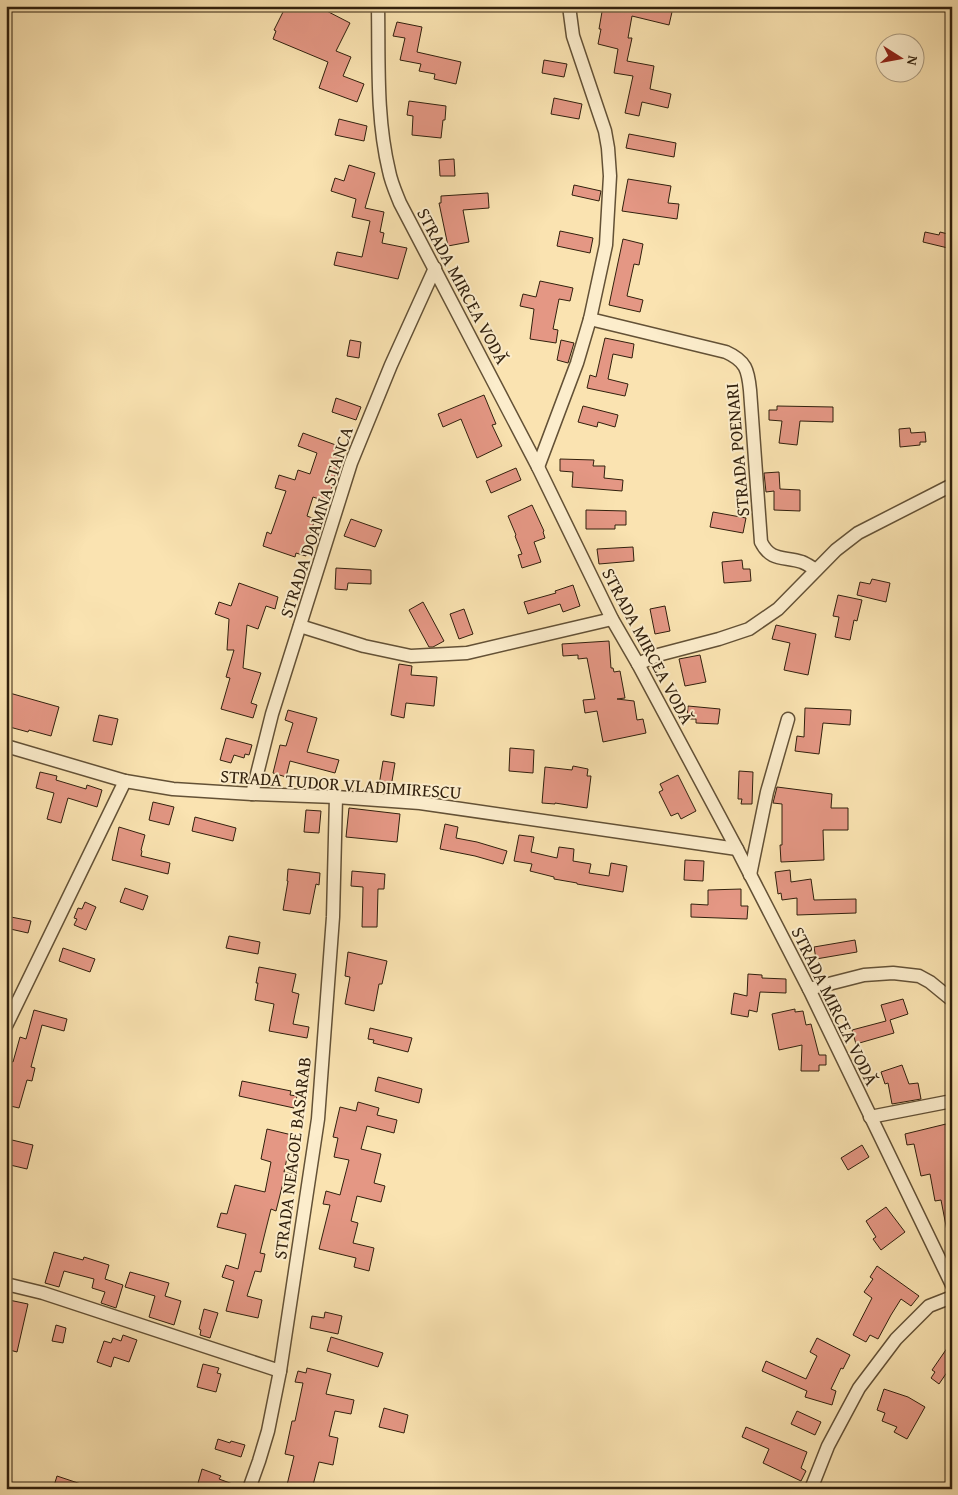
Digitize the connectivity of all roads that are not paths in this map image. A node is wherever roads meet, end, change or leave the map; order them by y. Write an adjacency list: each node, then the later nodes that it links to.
1 (378, 6): 3 (street, STRADA MIRCEA VODĂ)
2 (569, 6): 4 (street)
3 (435, 268): 5 (street, STRADA MIRCEA VODĂ); 9 (street, STRADA DOAMNA STANCA)
4 (590, 319): 5 (street); 7 (street, STRADA POENARI)
5 (538, 467): 8 (street, STRADA MIRCEA VODĂ)
6 (952, 486): 7 (street)
7 (816, 570): 10 (street)
8 (612, 619): 9 (street); 10 (street, STRADA MIRCEA VODĂ)
9 (300, 626): 14 (street, STRADA DOAMNA STANCA)
10 (638, 664): 16 (street, STRADA MIRCEA VODĂ)
11 (788, 719): 17 (street)
12 (6, 746): 13 (street, STRADA TUDOR VLADIMIRESCU)
13 (125, 780): 14 (street, STRADA TUDOR VLADIMIRESCU); 20 (street)
14 (252, 794): 15 (street, STRADA TUDOR VLADIMIRESCU)
15 (336, 797): 16 (street, STRADA TUDOR VLADIMIRESCU); 26 (street, STRADA NEAGOE BASARAB)
16 (737, 849): 17 (street, STRADA MIRCEA VODĂ)
17 (750, 875): 18 (street, STRADA MIRCEA VODĂ)
18 (809, 989): 19 (street); 22 (street, STRADA MIRCEA VODĂ)
19 (952, 1000)
20 (6, 1026)
21 (952, 1101): 22 (street)
22 (870, 1117): 24 (street, STRADA MIRCEA VODĂ)
23 (6, 1284): 26 (street)
24 (952, 1285)
25 (952, 1297): 28 (street)
26 (280, 1370): 27 (street, STRADA NEAGOE BASARAB)
27 (249, 1489)
28 (811, 1489)

